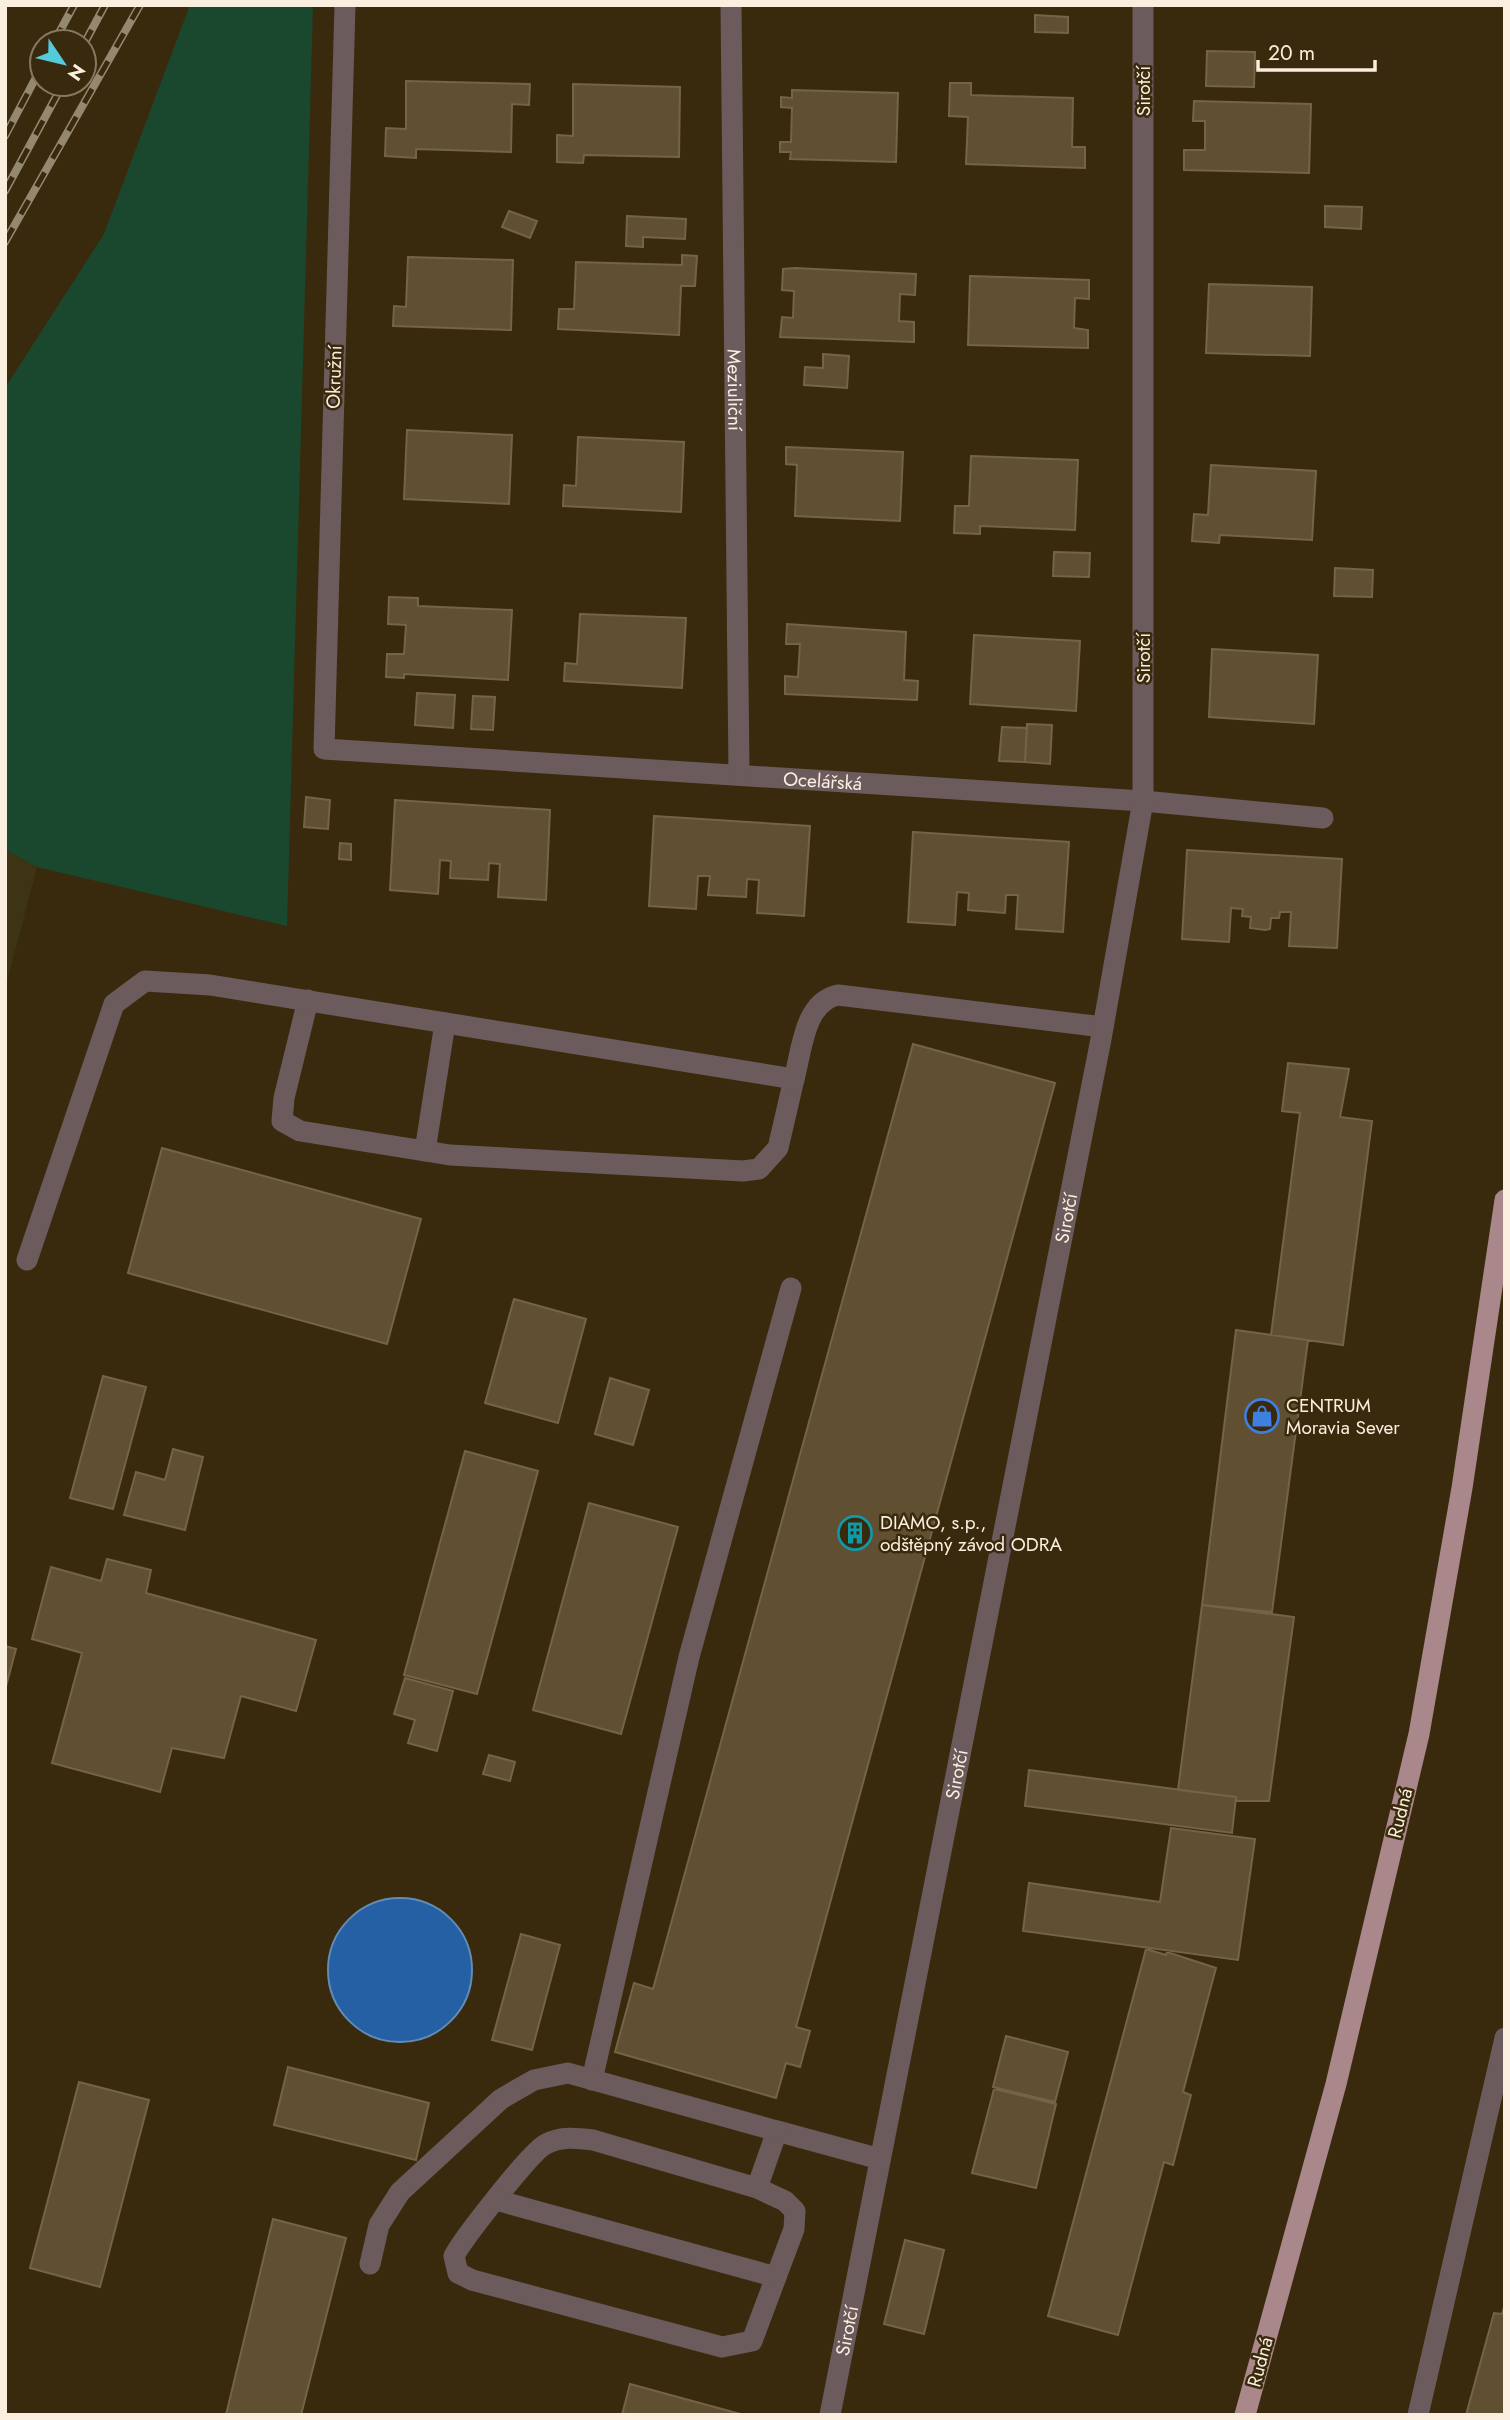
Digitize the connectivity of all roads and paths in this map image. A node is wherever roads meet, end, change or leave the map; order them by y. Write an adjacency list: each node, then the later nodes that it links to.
1 (345, 5): 4 (street, Okružní)
2 (731, 5): 5 (street, Meziuliční)
3 (1143, 5): 6 (street, Sirotčí)
4 (324, 749): 5 (street, Ocelářská)
5 (739, 775): 6 (street, Ocelářská)
6 (1143, 802): 7 (street, Ocelářská); 10 (street, Sirotčí)
7 (1323, 818)
8 (307, 1000): 9 (street); 12 (street); 14 (street)
9 (445, 1023): 11 (street); 12 (street)
10 (1103, 1027): 11 (street); 19 (street, Sirotčí)
11 (794, 1079): 12 (street)
12 (425, 1151)
13 (1505, 1200): 25 (main road, Rudná)
14 (27, 1259)
15 (791, 1289): 17 (street)
16 (1505, 2038): 26 (street)
17 (592, 2080): 18 (street); 22 (street)
18 (778, 2131): 19 (street); 20 (street)
19 (880, 2159): 24 (street, Sirotčí)
20 (757, 2188): 21 (street); 23 (street)
21 (496, 2200): 23 (street); 23 (street)
22 (370, 2264)
23 (776, 2277)
24 (830, 2415)
25 (1245, 2415)
26 (1418, 2415)

